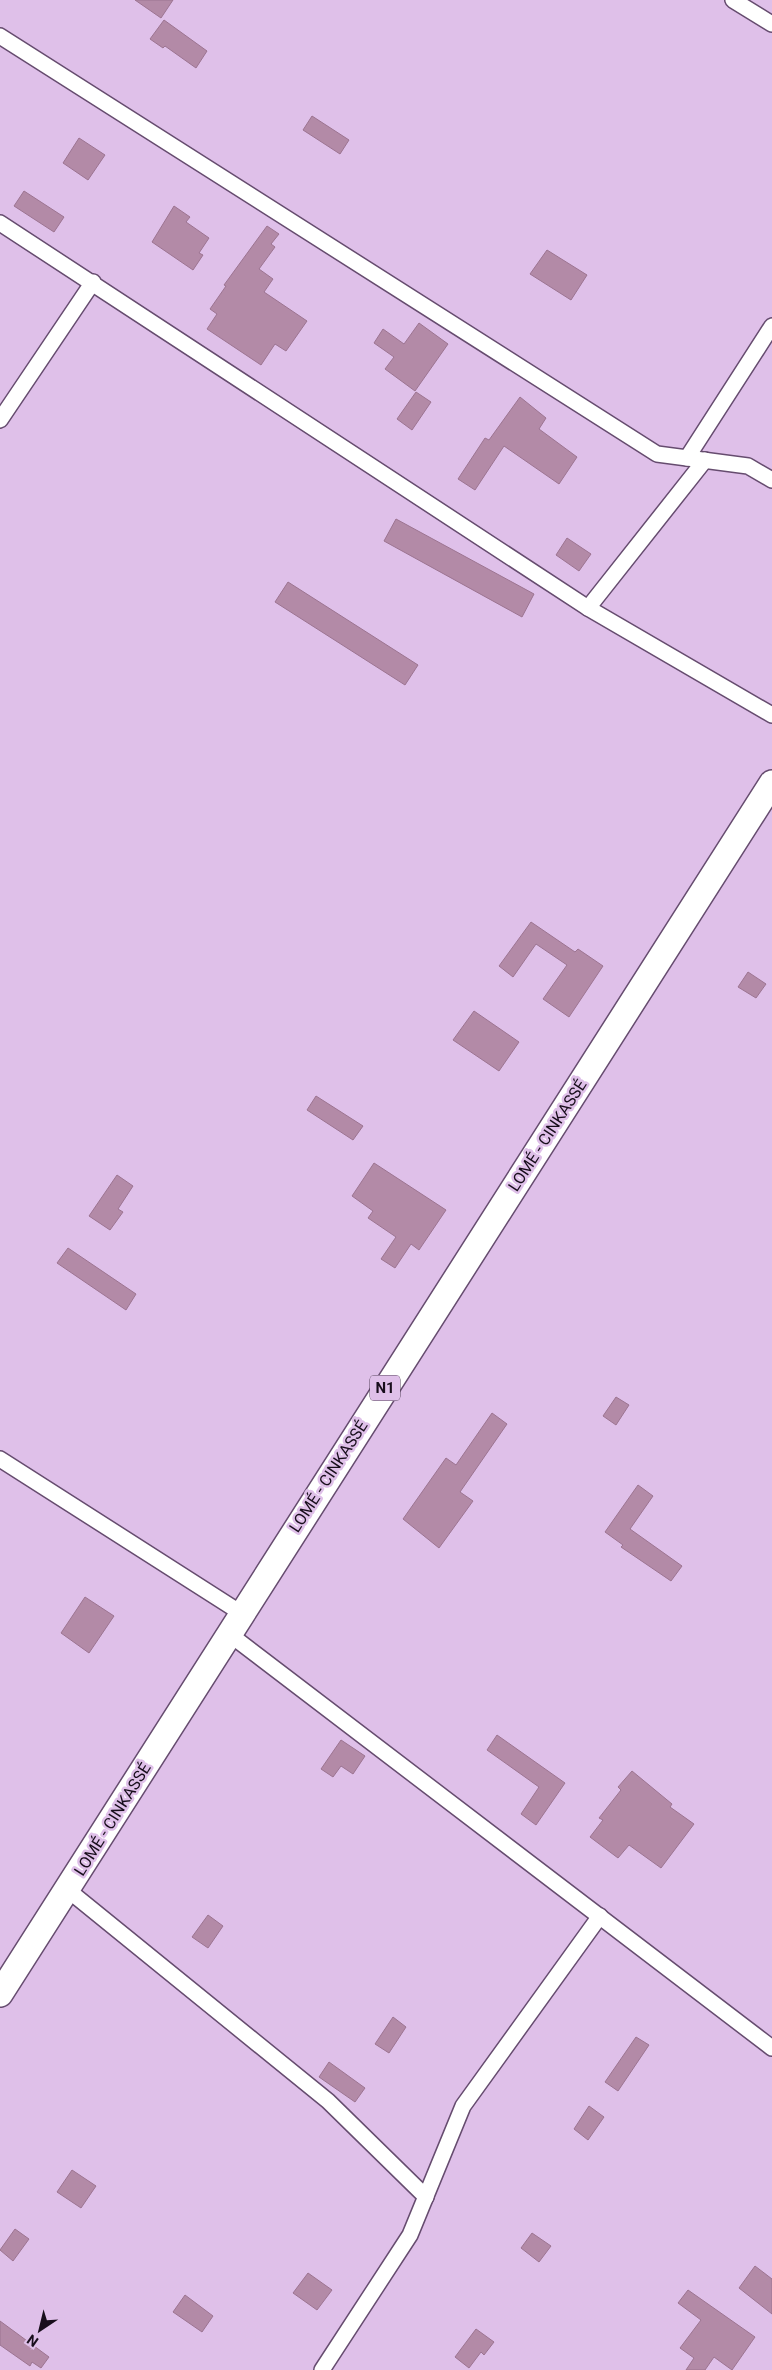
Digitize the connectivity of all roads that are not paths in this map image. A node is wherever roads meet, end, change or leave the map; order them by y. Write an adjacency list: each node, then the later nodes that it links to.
1 (733, 0): 2 (street)
2 (772, 24)
3 (0, 36): 8 (street)
4 (0, 223): 5 (street)
5 (93, 282): 7 (street); 11 (street)
6 (772, 326): 8 (street)
7 (0, 420)
8 (687, 458): 9 (street)
9 (705, 460): 10 (street); 11 (street)
10 (772, 480)
11 (588, 608): 12 (street)
12 (772, 715)
13 (772, 783): 15 (highway, LOMÉ - CINKASSÉ / N1)
14 (0, 1459): 15 (street)
15 (241, 1613): 16 (highway, LOMÉ - CINKASSÉ / N1)
16 (228, 1634): 17 (highway, LOMÉ - CINKASSÉ / N1); 18 (street)
17 (68, 1890): 19 (highway, LOMÉ - CINKASSÉ / N1); 21 (street)
18 (600, 1916): 20 (street); 21 (street)
19 (0, 1994)
20 (772, 2048)
21 (426, 2197): 22 (street)
22 (322, 2370)

